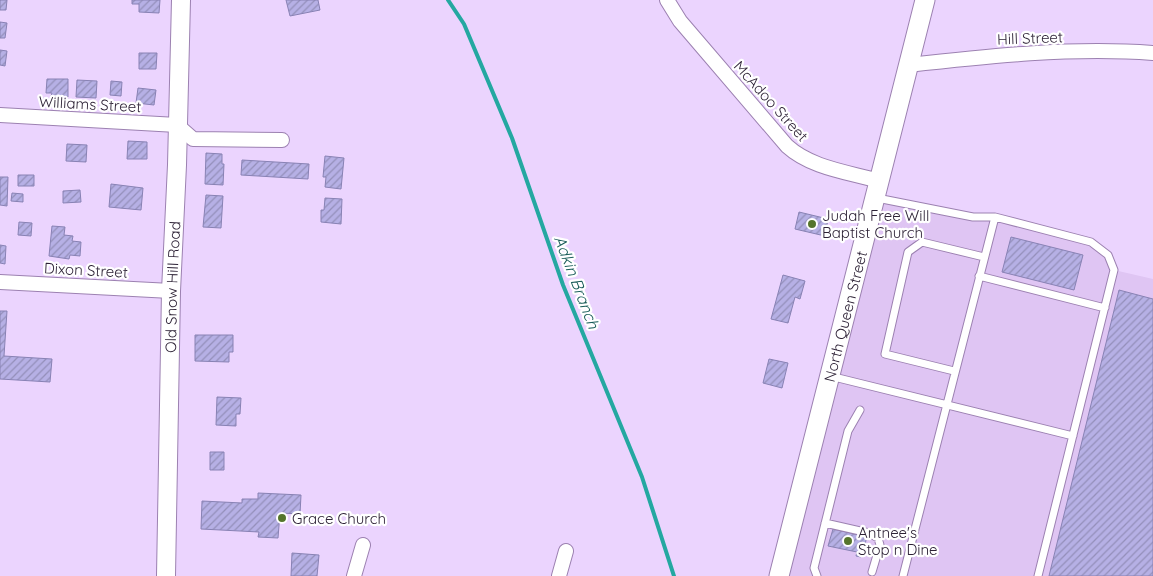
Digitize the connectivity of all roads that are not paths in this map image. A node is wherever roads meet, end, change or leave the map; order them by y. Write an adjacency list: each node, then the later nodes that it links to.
1 (181, 0): 7 (street, Old Snow Hill Road)
2 (667, 0): 9 (street, McAdoo Street)
3 (925, 0): 5 (main road, North Queen Street)
4 (1153, 53): 5 (street, Hill Street)
5 (908, 65): 9 (main road, North Queen Street)
6 (0, 115): 7 (street, Williams Street)
7 (177, 125): 8 (street); 14 (street, Old Snow Hill Road)
8 (282, 140)
9 (877, 189): 10 (lane); 17 (main road, North Queen Street)
10 (995, 217): 11 (lane); 15 (lane)
11 (984, 258): 12 (lane); 16 (lane)
12 (979, 276): 15 (lane); 16 (lane)
13 (0, 282): 14 (street, Dixon Street)
14 (171, 291): 25 (street, Old Snow Hill Road)
15 (1105, 308): 20 (lane)
16 (954, 371): 18 (lane)
17 (830, 376): 18 (lane); 28 (main road, North Queen Street)
18 (946, 405): 20 (lane); 30 (lane)
19 (860, 410): 21 (lane)
20 (1073, 436): 31 (lane)
21 (825, 523): 24 (lane); 29 (lane)
22 (363, 545): 26 (street)
23 (566, 551): 27 (street)
24 (872, 572)
25 (166, 576)
26 (354, 576)
27 (559, 576)
28 (779, 576)
29 (817, 576)
30 (903, 576)
31 (1038, 576)

